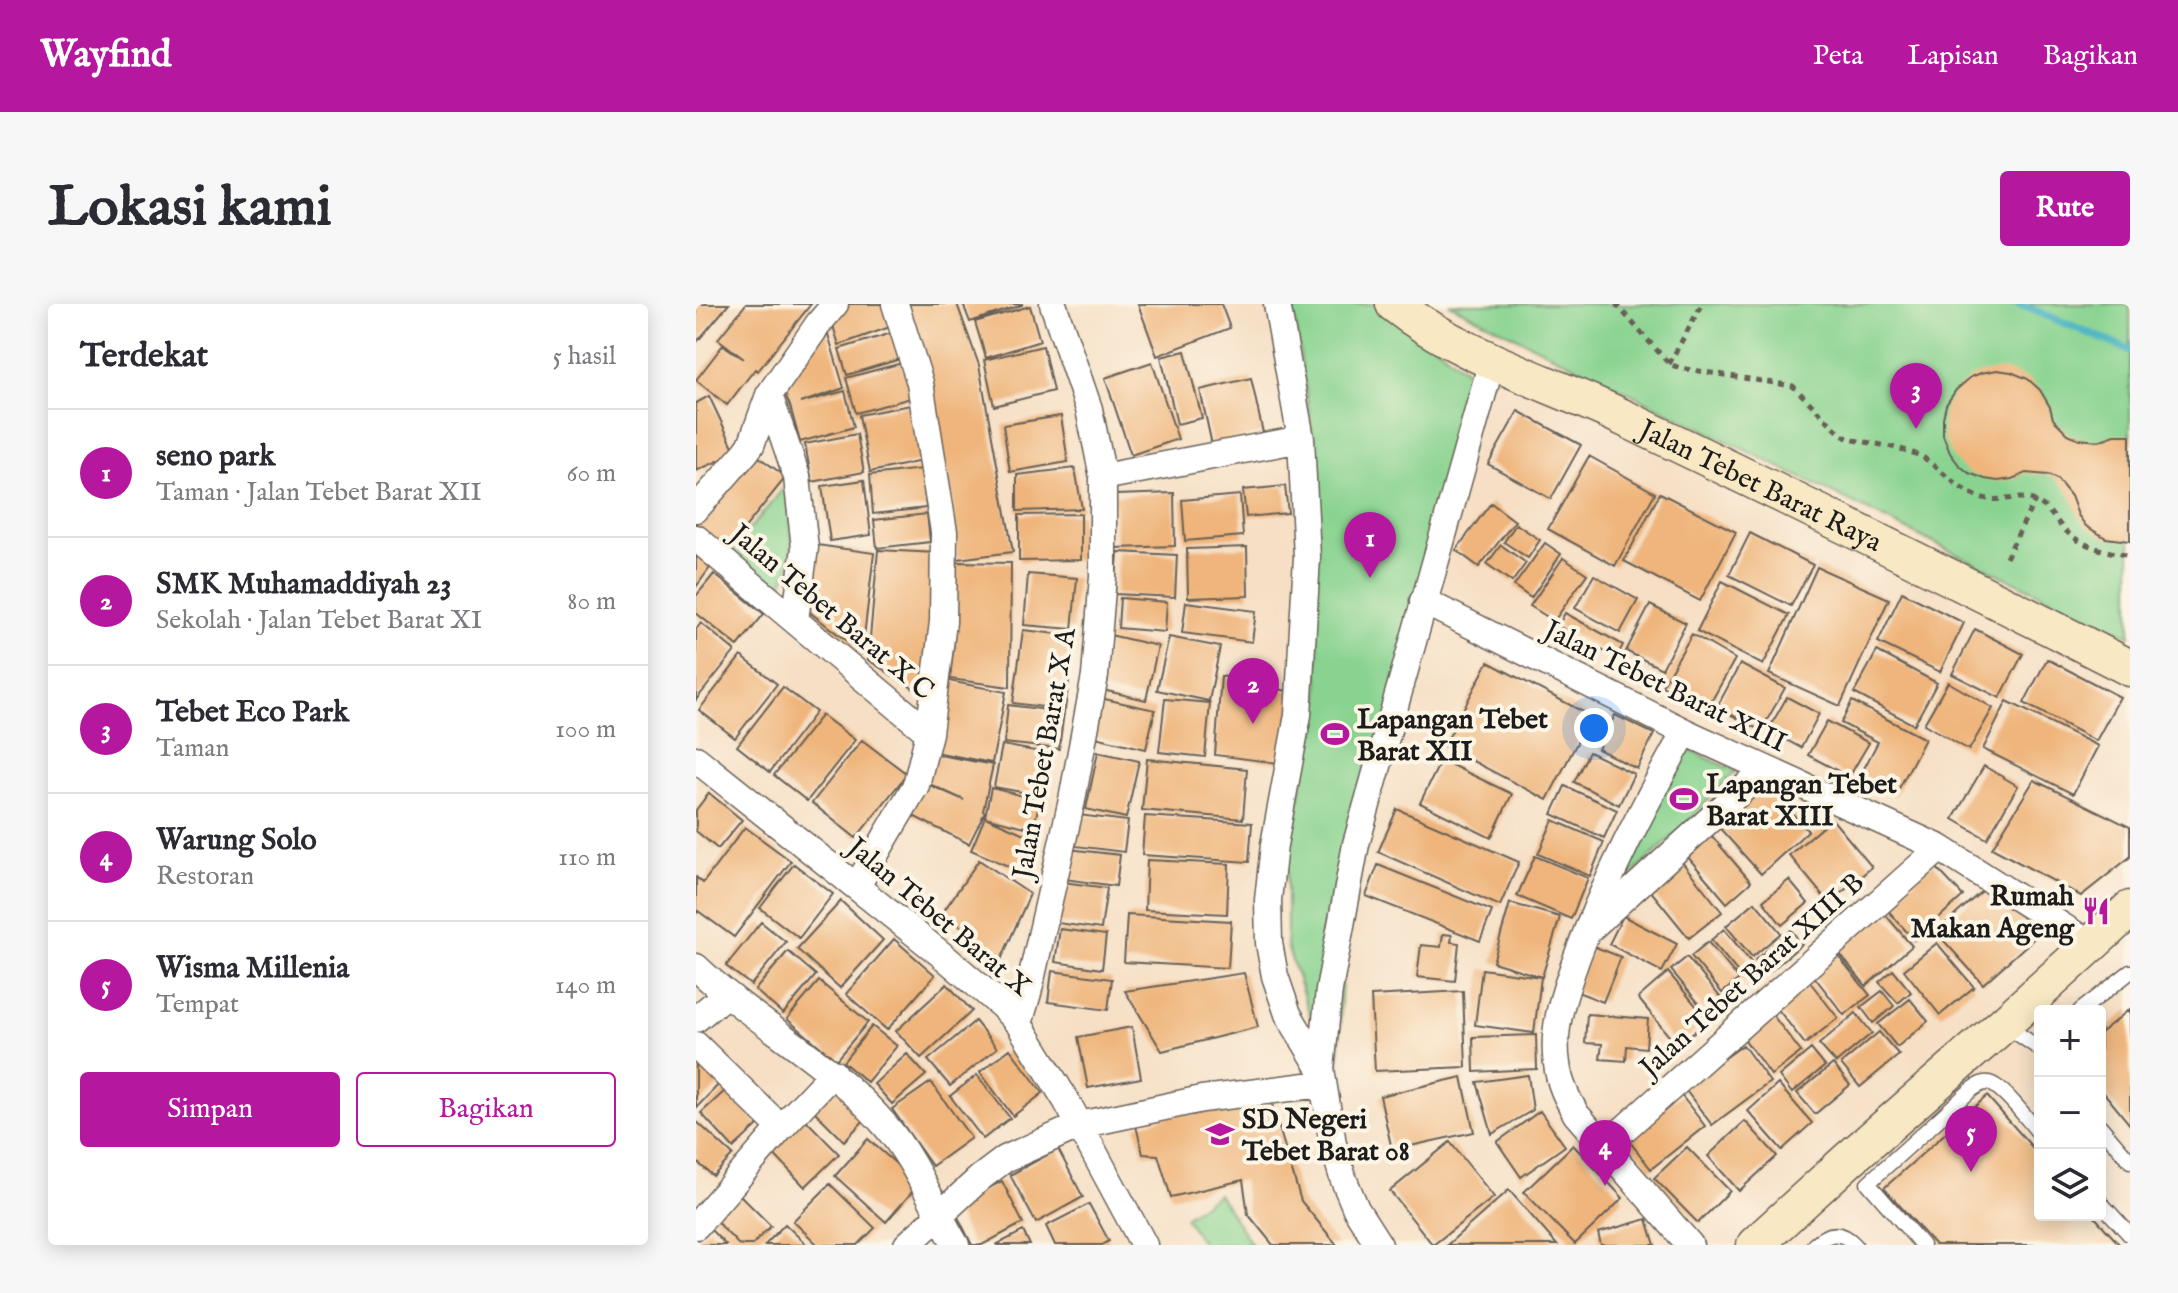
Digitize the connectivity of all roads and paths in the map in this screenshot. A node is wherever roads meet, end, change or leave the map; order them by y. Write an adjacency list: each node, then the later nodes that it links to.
1 (835, 304): 10 (street)
2 (895, 304): 22 (street)
3 (1053, 304): 12 (street, Jalan Tebet Barat X A)
4 (1277, 304): 11 (street)
5 (1394, 304): 8 (street, Jalan Tebet Barat Raya)
6 (1616, 304): 9 (path)
7 (1702, 304): 9 (path)
8 (1492, 361): 18 (street); 20 (street, Jalan Tebet Barat Raya)
9 (1669, 364): 13 (path)
10 (769, 395): 14 (street); 19 (street)
11 (1301, 439): 12 (street); 40 (street)
12 (1103, 477): 36 (street, Jalan Tebet Barat X A)
13 (2035, 500): 16 (path); 17 (path)
14 (696, 509)
15 (696, 538): 19 (street, Jalan Tebet Barat X C)
16 (2130, 556)
17 (2006, 558)
18 (1423, 601): 21 (street, Jalan Tebet Barat XIII); 40 (street)
19 (795, 620): 22 (street, Jalan Tebet Barat X C)
20 (2130, 668)
21 (1685, 732): 24 (street, Jalan Tebet Barat XIII); 28 (street)
22 (929, 733): 26 (street)
23 (696, 759): 26 (street, Jalan Tebet Barat X)
24 (1765, 769): 25 (street, Jalan Tebet Barat XIII); 28 (street)
25 (1940, 848): 29 (street, Jalan Tebet Barat XIII); 45 (street, Jalan Tebet Barat XIII B)
26 (857, 886): 36 (street, Jalan Tebet Barat X)
27 (2130, 909): 29 (street)
28 (1586, 932): 45 (street)
29 (2090, 944): 35 (street)
30 (696, 967): 32 (street)
31 (2130, 972): 33 (lane)
32 (725, 995): 34 (street); 39 (street)
33 (2088, 1005)
34 (696, 1019)
35 (2006, 1022): 38 (lane); 47 (street)
36 (1019, 1024): 41 (street, Jalan Tebet Barat X)
37 (696, 1045): 43 (street)
38 (2034, 1045)
39 (833, 1073): 43 (street); 49 (street)
40 (1321, 1076): 41 (street); 55 (street)
41 (1080, 1125): 49 (street); 54 (street, Jalan Tebet Barat X)
42 (2034, 1127): 47 (lane)
43 (781, 1128): 50 (street)
44 (2106, 1133): 46 (lane)
45 (1604, 1147): 56 (street)
46 (2130, 1161)
47 (1858, 1171): 57 (street); 60 (lane)
48 (2106, 1209): 51 (lane)
49 (938, 1215): 52 (street); 53 (street)
50 (696, 1226)
51 (2130, 1235)
52 (907, 1245)
53 (956, 1245)
54 (1144, 1245)
55 (1379, 1245)
56 (1690, 1245)
57 (1755, 1245)
58 (1814, 1245): 59 (lane)
59 (1855, 1245)
60 (1922, 1245)

